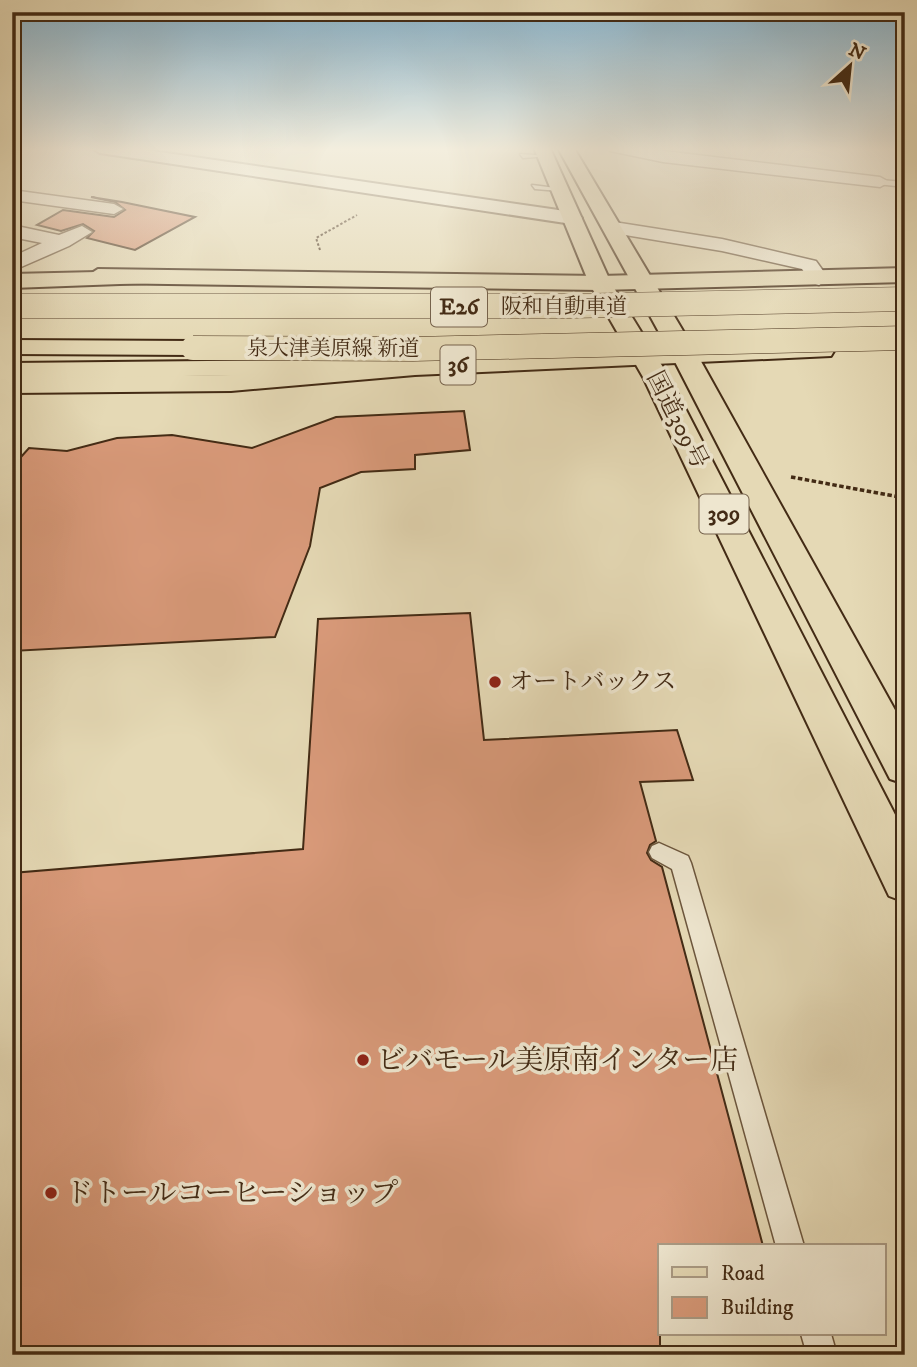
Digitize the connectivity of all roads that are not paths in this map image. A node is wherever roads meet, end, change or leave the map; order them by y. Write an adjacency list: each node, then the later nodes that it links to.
1 (532, 212): 4 (street)
2 (567, 212): 4 (main road, 国道309号 / 309)
3 (599, 212): 5 (main road, 国道309号 / 309)
4 (572, 218): 16 (main road, 国道309号 / 309)
5 (614, 228): 13 (street); 15 (main road, 国道309号 / 309)
6 (12, 231): 8 (street)
7 (82, 233): 8 (street)
8 (62, 242): 9 (street)
9 (12, 265)
10 (12, 275): 12 (main road)
11 (905, 275): 13 (main road)
12 (139, 278): 14 (main road); 16 (main road)
13 (819, 279): 15 (main road)
14 (12, 281)
15 (640, 282): 16 (main road); 27 (main road, 国道309号 / 309)
16 (600, 283): 30 (main road, 国道309号 / 309)
17 (905, 289): 18 (main road)
18 (12, 296)
19 (905, 299): 20 (main road, 阪和自動車道 / E26, bridge)
20 (12, 306)
21 (905, 324): 22 (main road, 阪和自動車道 / E26)
22 (12, 330)
23 (905, 338): 28 (main road, 泉大津美原線 新道 / 36, bridge)
24 (12, 347): 26 (main road)
25 (905, 347): 27 (main road, 36)
26 (191, 354): 28 (main road, bridge); 29 (main road)
27 (685, 356): 30 (main road, 36); 33 (main road, 国道309号 / 309)
28 (414, 358): 30 (main road, 36); 31 (main road); 32 (main road, 36)
29 (12, 359)
30 (646, 359): 35 (main road, 国道309号 / 309)
31 (12, 371)
32 (12, 385)
33 (905, 767)
34 (659, 852): 36 (lane)
35 (905, 881)
36 (789, 1244)
37 (817, 1336): 38 (lane)
38 (822, 1355)

